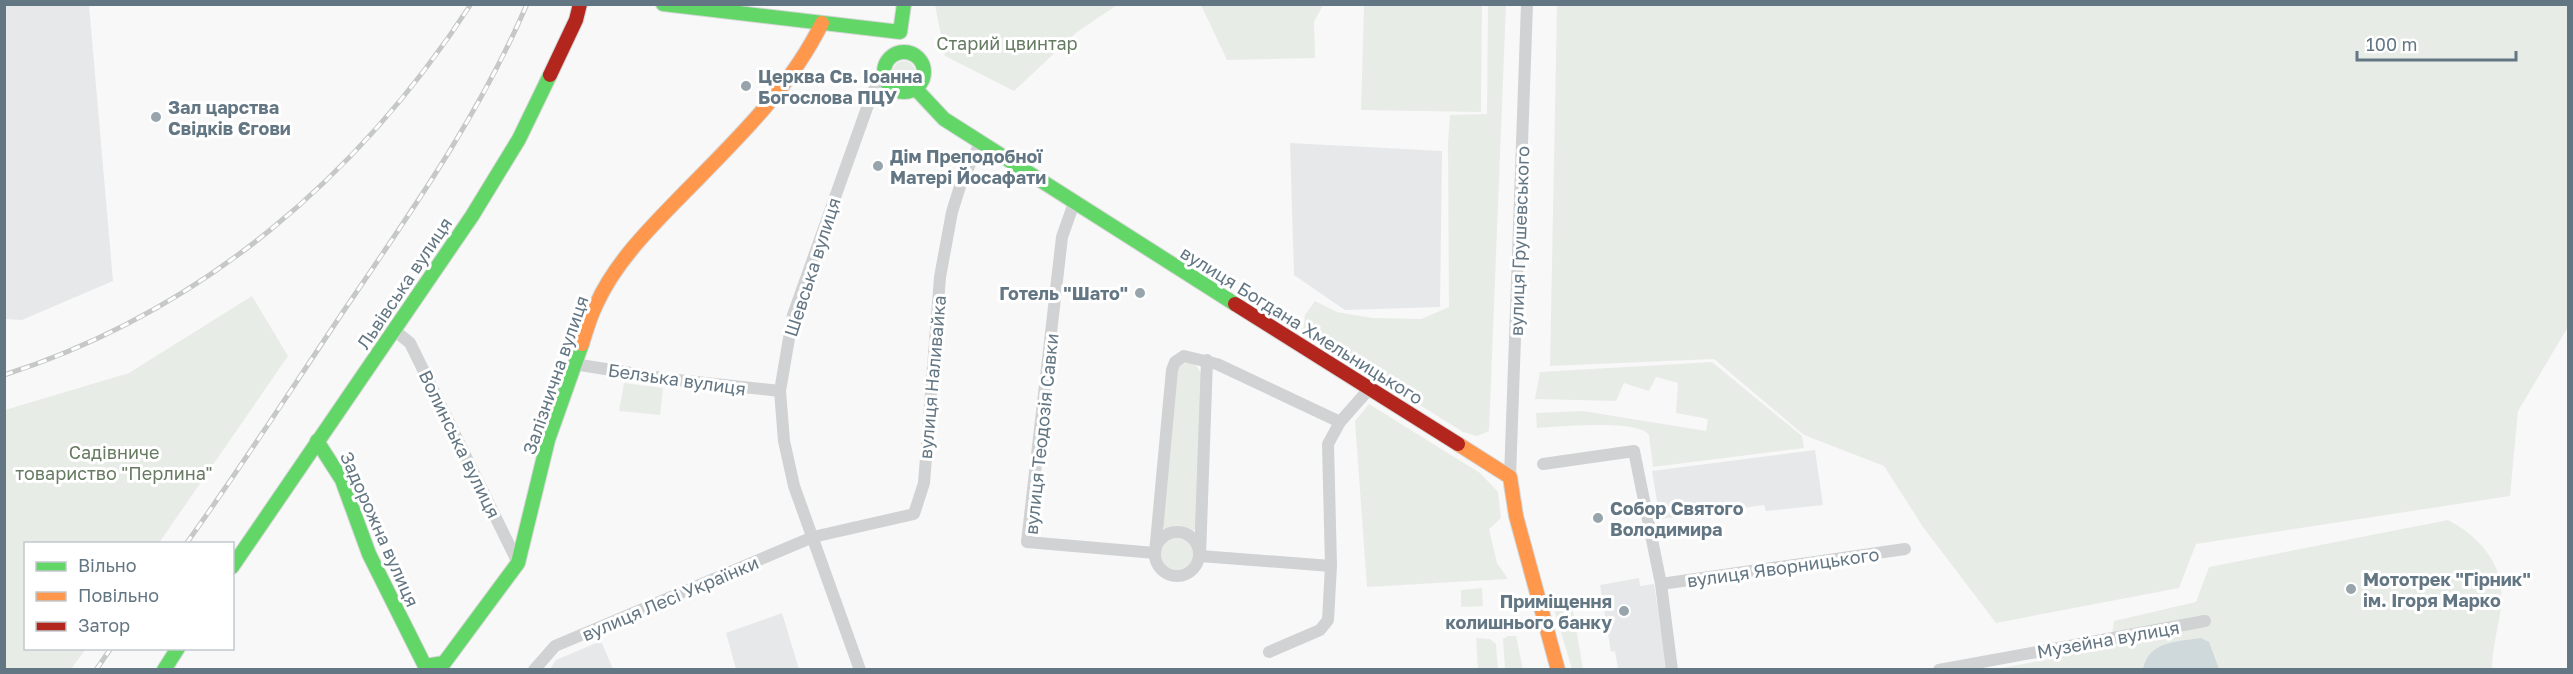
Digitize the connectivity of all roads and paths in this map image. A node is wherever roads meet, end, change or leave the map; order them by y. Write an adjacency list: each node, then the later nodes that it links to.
1 (580, 4): 12 (main road, Львівська вулиця)
2 (663, 4): 5 (main road)
3 (904, 4): 6 (main road)
4 (1527, 4): 20 (street, вулиця Грушевського)
5 (822, 23): 6 (main road); 14 (main road, Залізнична вулиця)
6 (900, 32): 7 (main road)
7 (904, 52): 8 (main road); 9 (main road)
8 (885, 78): 9 (main road); 16 (street, Шевська вулиця)
9 (915, 88): 10 (main road, вулиця Богдана Хмельницького)
10 (981, 142): 11 (main road, вулиця Богдана Хмельницького); 21 (street, вулиця Наливайка)
11 (1074, 203): 15 (main road, вулиця Богдана Хмельницького); 23 (street, вулиця Теодозія Савки)
12 (394, 330): 18 (main road, Львівська вулиця); 25 (street, Волинська вулиця)
13 (1208, 360): 17 (street); 23 (street); 24 (street)
14 (573, 364): 16 (street, Белзька вулиця); 25 (main road, Залізнична вулиця)
15 (1370, 388): 17 (street); 20 (main road, вулиця Богдана Хмельницького)
16 (780, 391): 21 (street, Шевська вулиця)
17 (1340, 422): 27 (street)
18 (317, 441): 26 (main road, Львівська вулиця); 32 (main road, Задорожна вулиця)
19 (1543, 464): 28 (street)
20 (1510, 477): 36 (main road)
21 (813, 537): 34 (street, вулиця Лесі Українки); 35 (street, Шевська вулиця)
22 (1905, 549): 28 (street, вулиця Яворницького)
23 (1155, 553): 24 (street); 24 (street)
24 (1200, 556): 27 (street)
25 (518, 563): 32 (main road, Залізнична вулиця)
26 (234, 564)
27 (1331, 566): 31 (street)
28 (1660, 584): 37 (street)
29 (2205, 621): 38 (street, Музейна вулиця)
30 (177, 650): 33 (main road)
31 (1269, 652)
32 (425, 666)
33 (164, 669)
34 (534, 669)
35 (860, 669)
36 (1558, 669)
37 (1671, 669)
38 (1940, 669)

